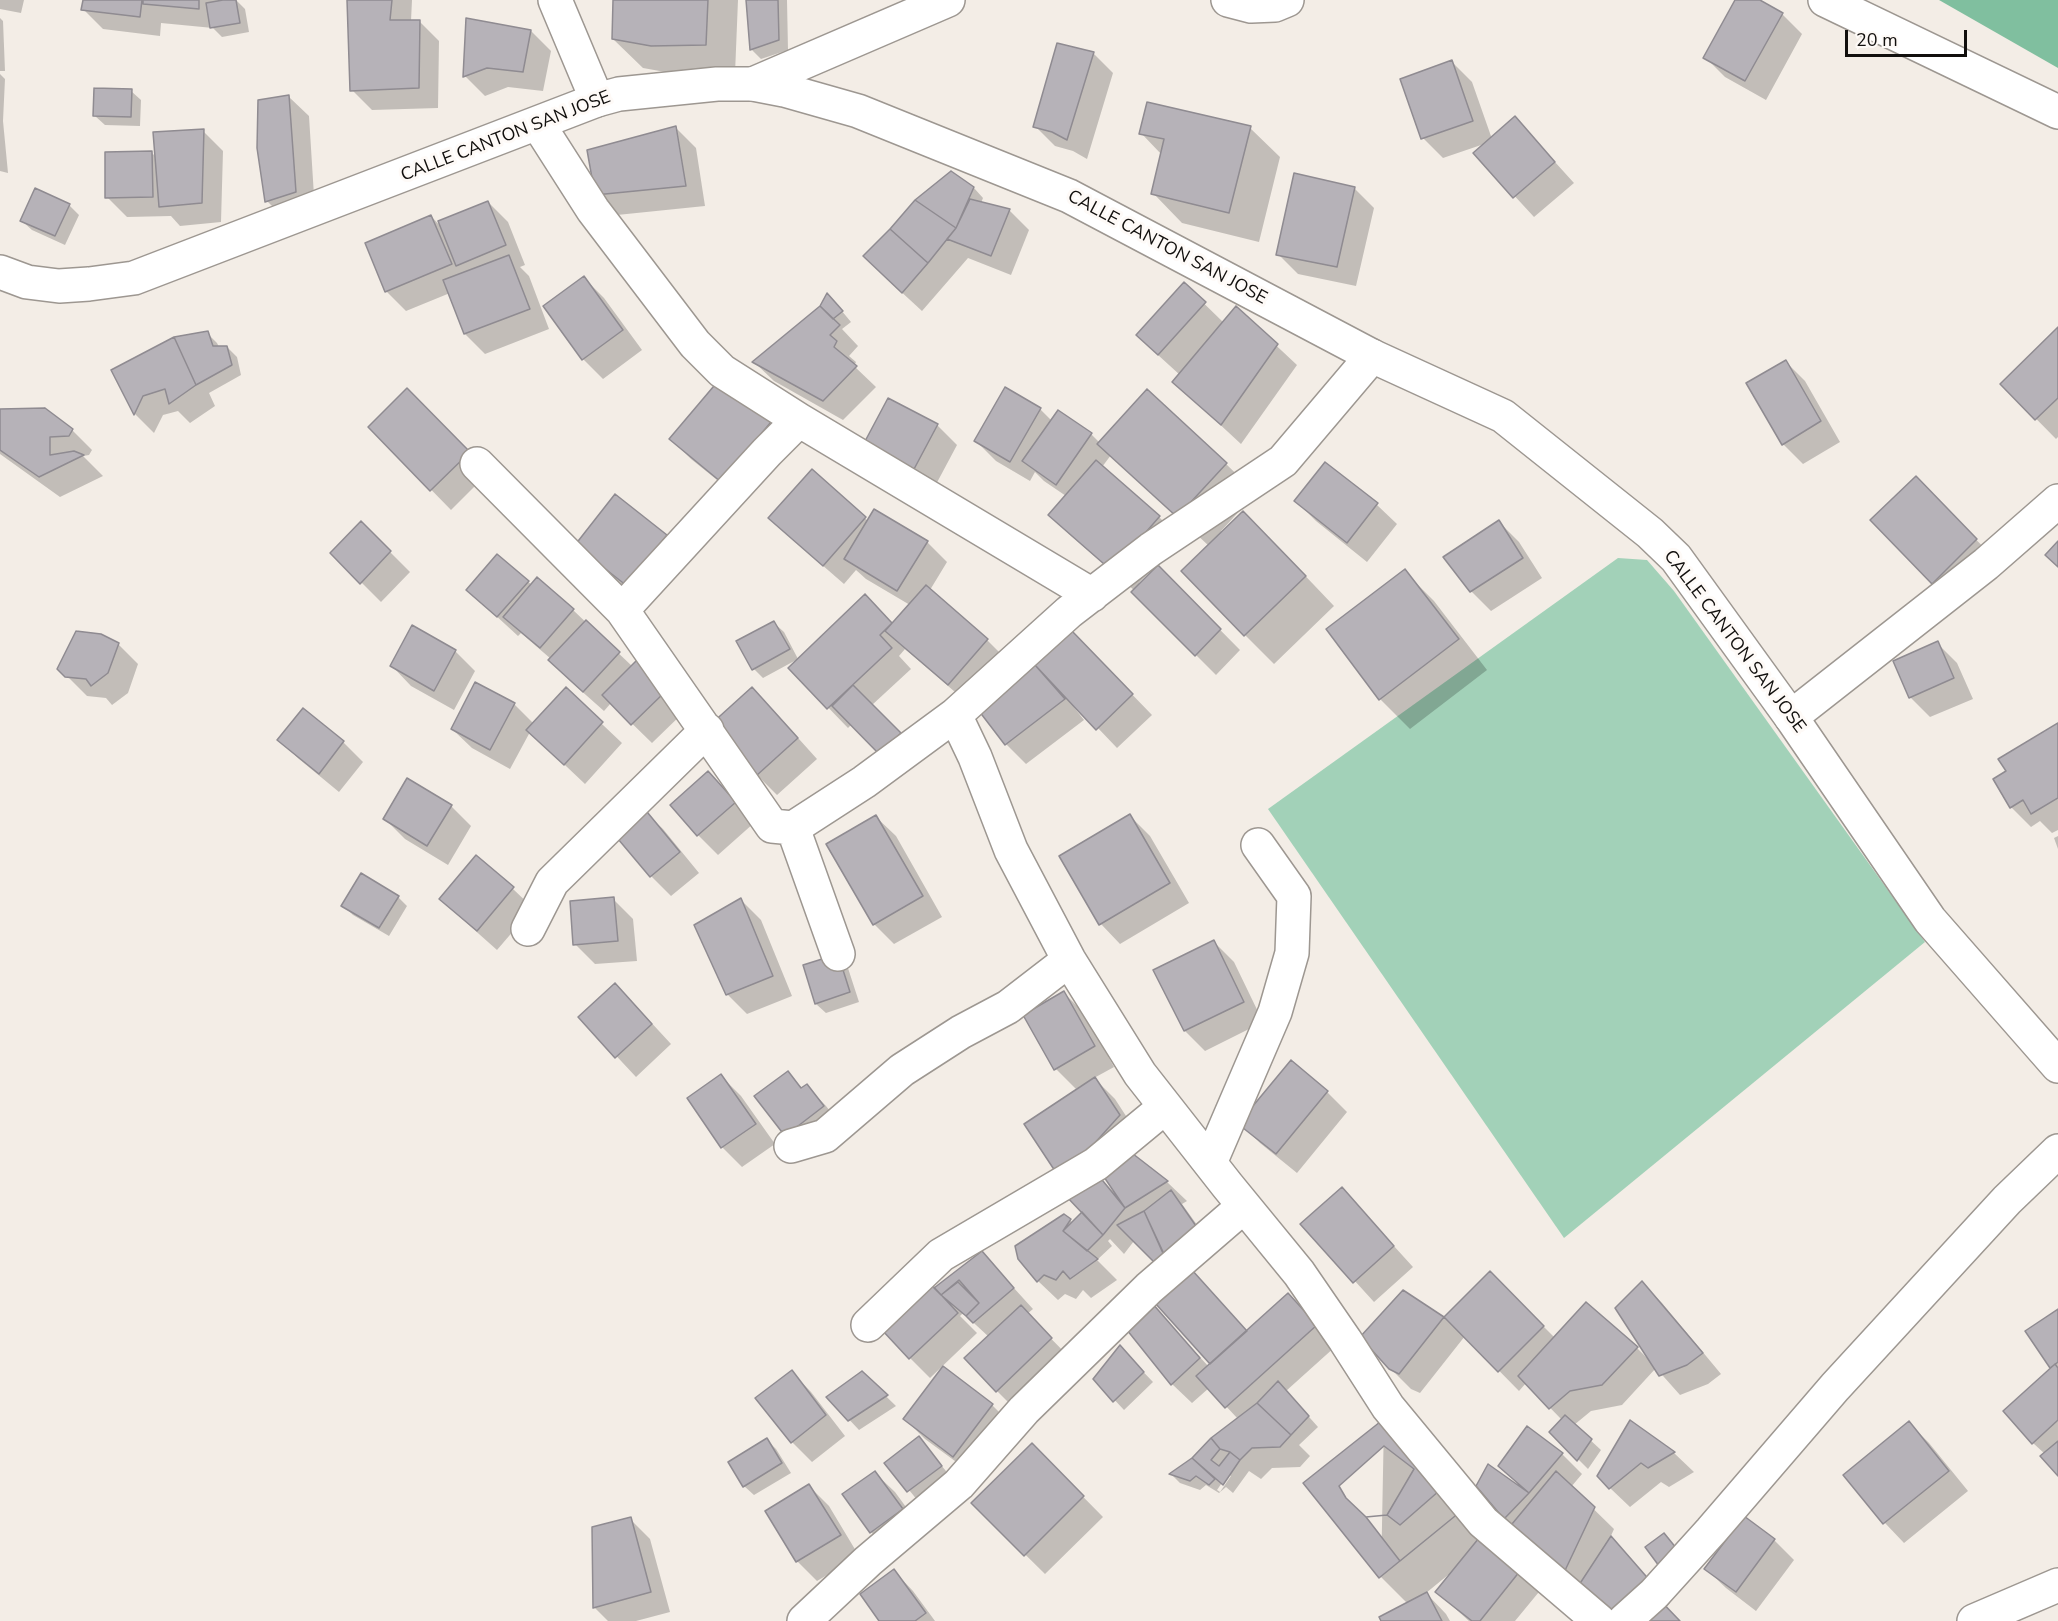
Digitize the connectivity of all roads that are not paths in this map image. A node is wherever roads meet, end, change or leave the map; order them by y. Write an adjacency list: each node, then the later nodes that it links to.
1 (555, 0): 7 (street)
2 (948, 0): 6 (street)
3 (1228, 0): 4 (street)
4 (1287, 0)
5 (1825, 0): 8 (street)
6 (753, 84): 7 (street, CALLE CANTON SAN JOSE); 11 (street, CALLE CANTON SAN JOSE)
7 (597, 100): 9 (street, CALLE CANTON SAN JOSE)
8 (2058, 112)
9 (538, 124): 10 (street, CALLE CANTON SAN JOSE); 12 (street)
10 (0, 273)
11 (1372, 356): 15 (street); 18 (street, CALLE CANTON SAN JOSE)
12 (799, 420): 15 (street); 16 (street)
13 (477, 464): 16 (street)
14 (2058, 501): 18 (street)
15 (1092, 595): 17 (street)
16 (622, 610): 19 (street)
17 (955, 715): 20 (street); 24 (street)
18 (1791, 717): 25 (street, CALLE CANTON SAN JOSE)
19 (707, 730): 20 (street); 22 (street)
20 (793, 828): 23 (street)
21 (1258, 845): 29 (street)
22 (528, 929)
23 (838, 954)
24 (1069, 960): 26 (street); 27 (street)
25 (2058, 1066)
26 (1165, 1107): 29 (street); 31 (street)
27 (791, 1146)
28 (2058, 1151): 35 (street)
29 (1210, 1163): 30 (street)
30 (1244, 1206): 33 (street); 34 (street)
31 (868, 1325)
32 (2058, 1585): 36 (street)
33 (804, 1621)
34 (1599, 1621)
35 (1624, 1621)
36 (1974, 1621)

